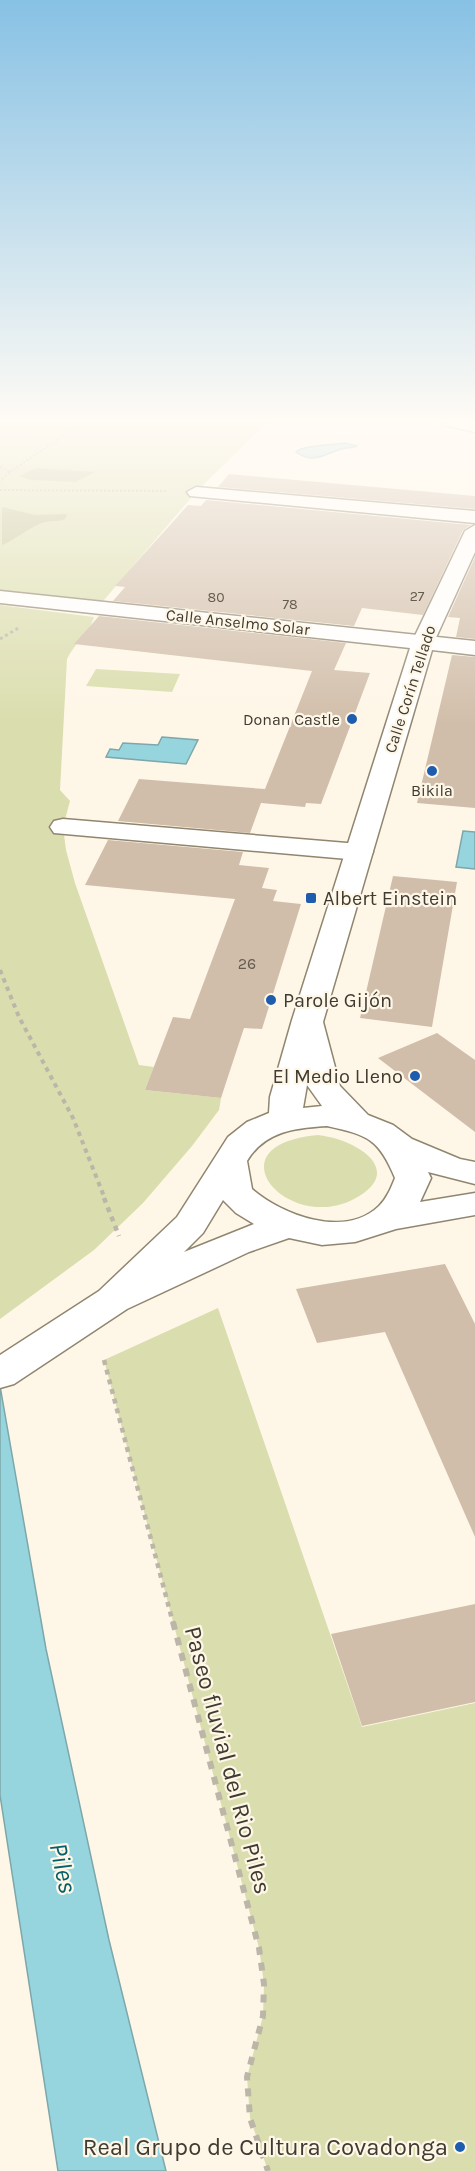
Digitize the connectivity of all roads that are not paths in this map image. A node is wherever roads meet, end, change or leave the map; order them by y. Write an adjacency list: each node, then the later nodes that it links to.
1 (475, 531): 3 (street, Calle Corín Tellado)
2 (0, 597): 3 (street, Calle Anselmo Solar)
3 (423, 642): 4 (street, Calle Anselmo Solar); 6 (street, Calle Corín Tellado)
4 (475, 648)
5 (63, 827): 6 (street)
6 (359, 852): 7 (street, Calle Corín Tellado)
7 (308, 1020): 8 (street, Calle Corín Tellado); 9 (street, Calle Corín Tellado)
8 (285, 1119): 9 (street); 11 (street)
9 (356, 1122): 10 (street)
10 (400, 1147): 12 (street); 13 (street)
11 (230, 1162): 14 (street); 15 (street)
12 (474, 1199): 13 (street)
13 (387, 1219): 14 (street)
14 (289, 1225): 15 (street)
15 (113, 1300): 16 (street)
16 (11, 1367)

